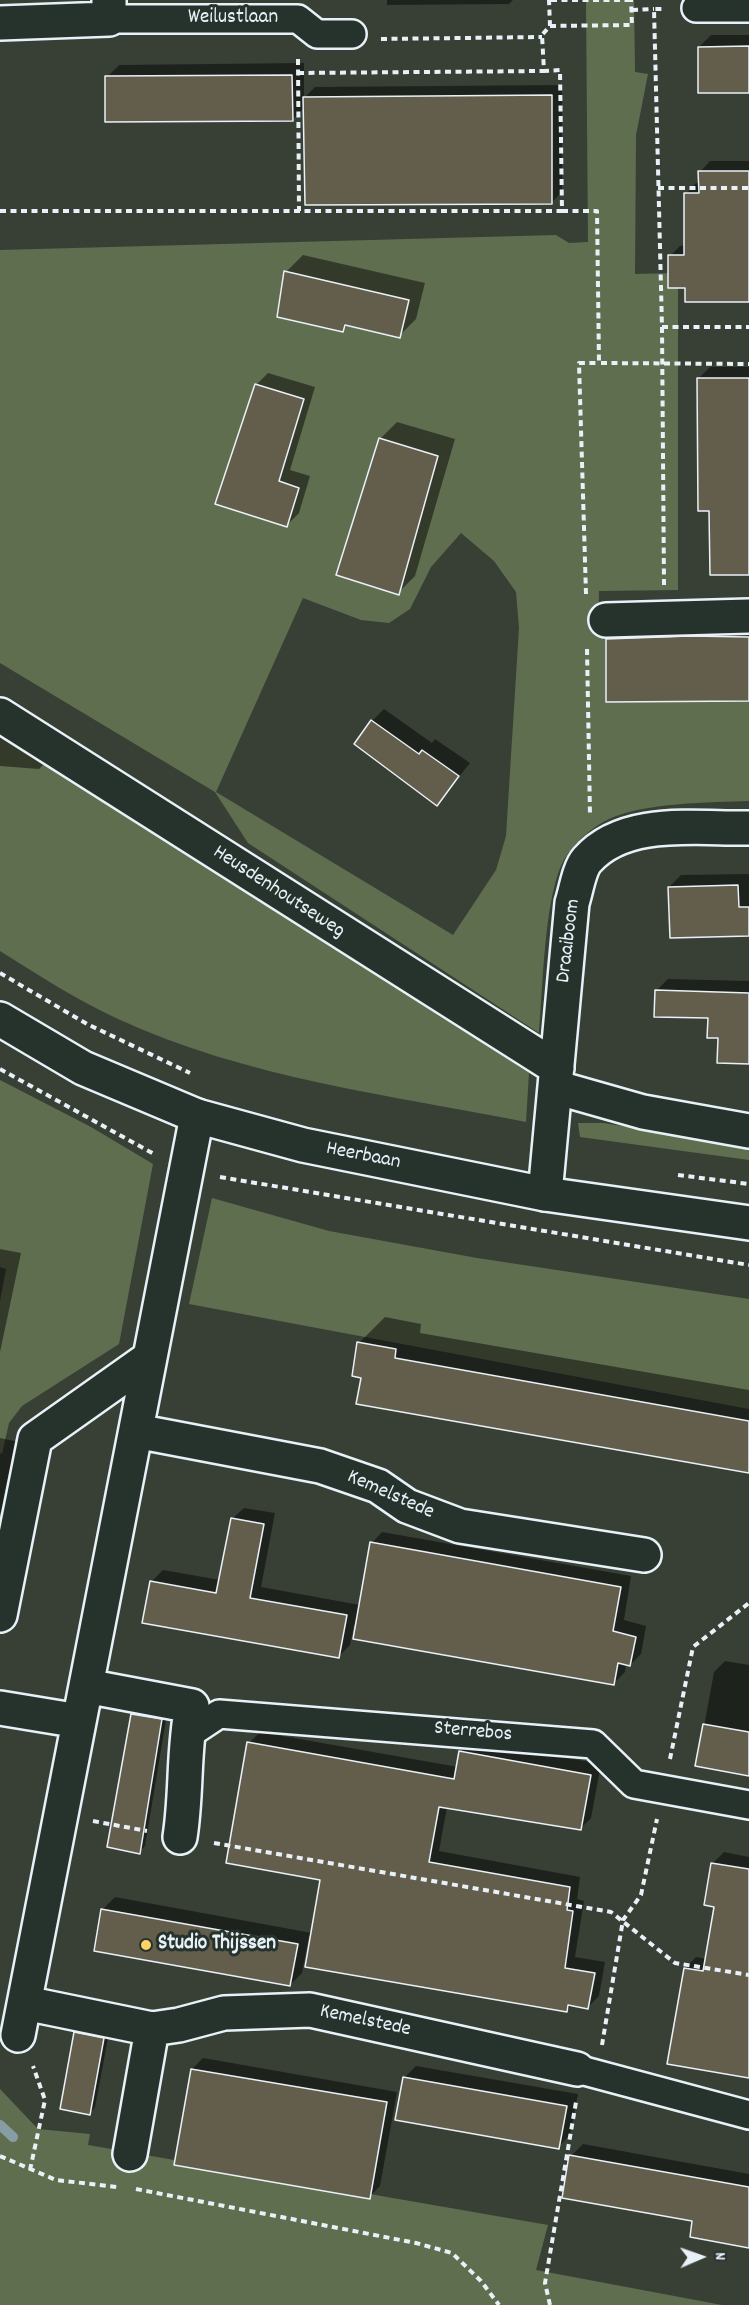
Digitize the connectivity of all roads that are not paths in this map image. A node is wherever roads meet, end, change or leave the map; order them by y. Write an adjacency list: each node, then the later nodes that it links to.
1 (696, 8): 2 (street)
2 (749, 8)
3 (109, 9): 4 (street, Weilustlaan); 5 (street, Weilustlaan)
4 (0, 23)
5 (362, 36)
6 (749, 616): 7 (street)
7 (596, 620)
8 (0, 716): 11 (street, Heusdenhoutseweg)
9 (749, 828): 11 (street, Draaiboom)
10 (0, 1019): 12 (street, Heerbaan)
11 (556, 1078): 13 (street, Heusdenhoutseweg); 14 (street, Draaiboom)
12 (197, 1116): 14 (street, Heerbaan); 16 (street)
13 (749, 1131)
14 (545, 1194): 15 (street, Heerbaan)
15 (749, 1223)
16 (148, 1359): 17 (street); 19 (street)
17 (136, 1431): 18 (street, Kemelstede); 20 (street)
18 (644, 1555)
19 (0, 1615)
20 (86, 1686): 22 (street); 23 (street)
21 (0, 1708): 22 (street)
22 (79, 1721): 26 (street)
23 (186, 1736): 24 (street, Sterrebos); 25 (street)
24 (749, 1805)
25 (180, 1837)
26 (25, 2003): 27 (street, Kemelstede); 28 (street)
27 (152, 2029): 29 (street, Kemelstede); 31 (street)
28 (18, 2035)
29 (585, 2071): 30 (street)
30 (749, 2115)
31 (130, 2154)

